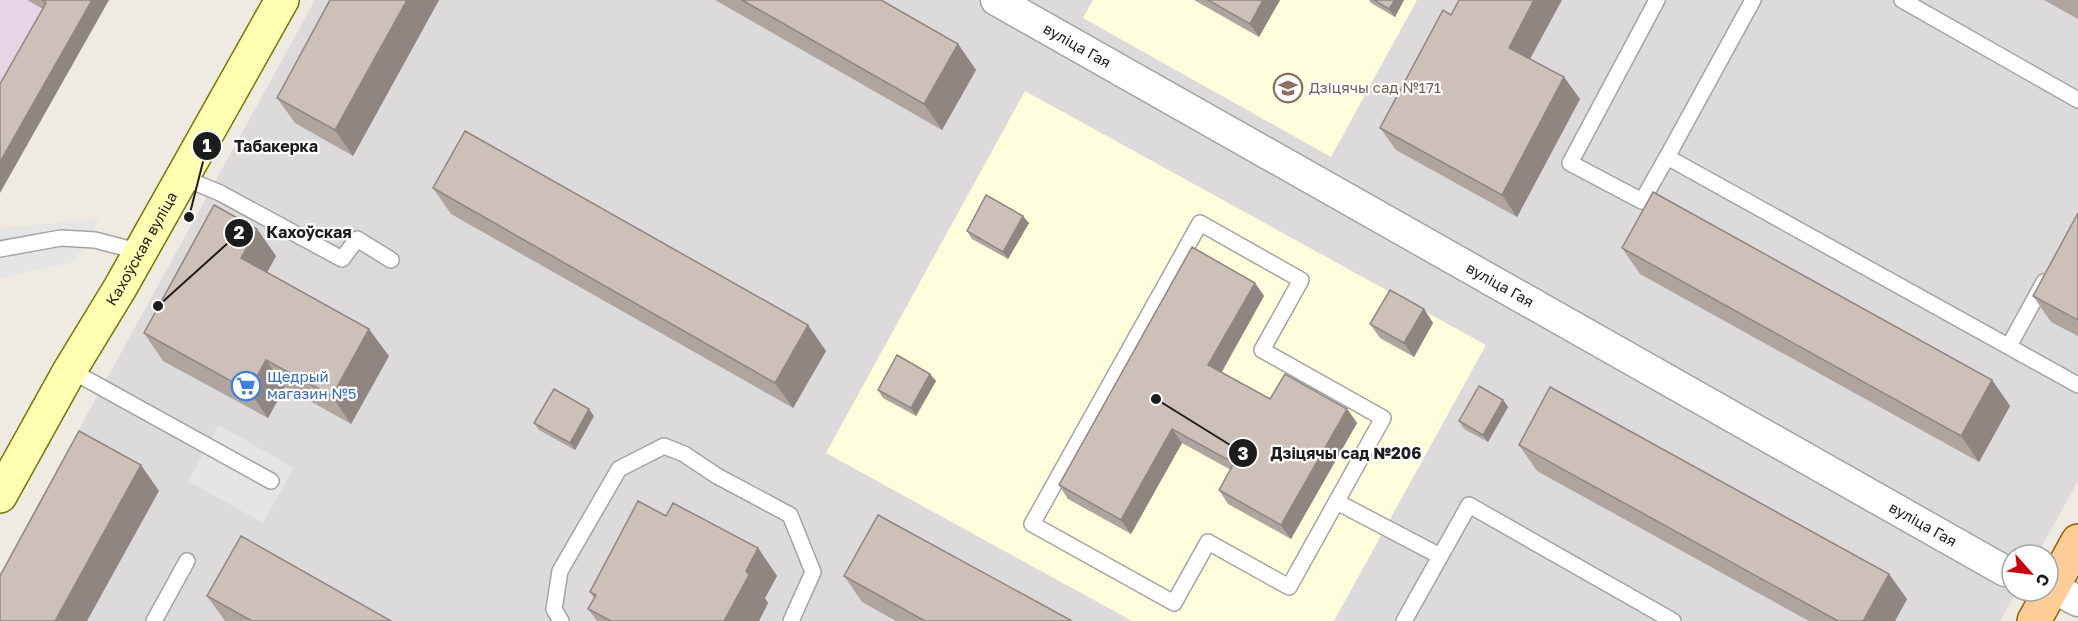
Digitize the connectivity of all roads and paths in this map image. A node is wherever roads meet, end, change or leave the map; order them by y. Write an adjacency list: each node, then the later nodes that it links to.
1 (282, 0): 8 (main road, Кахоўская вуліца)
2 (996, 0): 22 (street, вуліца Гая)
3 (1658, 0): 7 (lane)
4 (1753, 0): 7 (lane)
5 (1902, 0): 6 (lane)
6 (2078, 100)
7 (1666, 157): 13 (lane)
8 (183, 177): 10 (main road, Кахоўская вуліца); 11 (lane)
9 (0, 249): 10 (lane)
10 (141, 252): 14 (main road, Кахоўская вуліца)
11 (391, 260)
12 (2051, 268): 13 (lane)
13 (2009, 346): 15 (lane)
14 (70, 370): 16 (lane); 17 (main road, Кахоўская вуліца)
15 (2078, 385)
16 (271, 481)
17 (0, 496)
18 (1337, 502): 18 (lane); 20 (lane)
19 (2078, 541): 23 (main road)
20 (1440, 556): 27 (lane); 28 (lane)
21 (187, 561): 24 (lane)
22 (2000, 568)
23 (2065, 594): 29 (main road)
24 (154, 621)
25 (561, 621): 26 (lane)
26 (791, 621)
27 (1404, 621)
28 (1673, 621)
29 (2034, 621)

